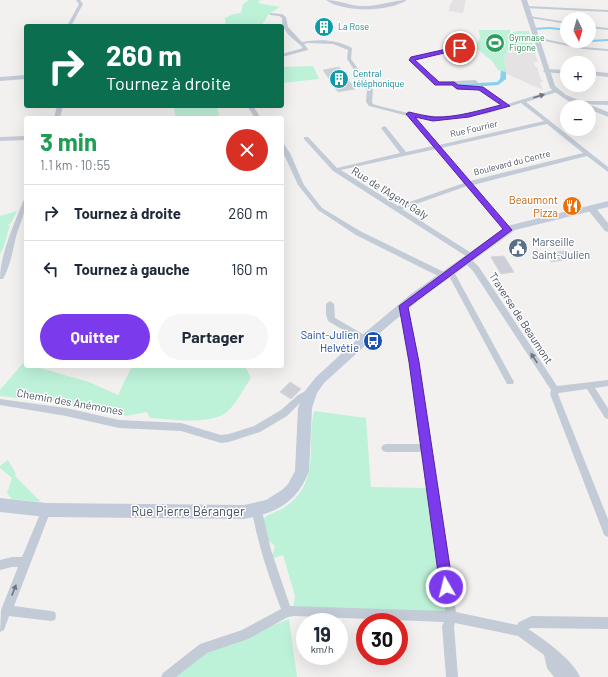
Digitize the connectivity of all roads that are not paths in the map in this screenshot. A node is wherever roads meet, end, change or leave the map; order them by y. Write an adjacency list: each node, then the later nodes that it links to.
1 (78, 0): 10 (street)
2 (329, 0): 3 (street)
3 (404, 0)
4 (524, 0): 5 (street)
5 (527, 7): 6 (street); 8 (street)
6 (608, 10)
7 (272, 14): 14 (street)
8 (531, 17): 9 (street); 13 (street)
9 (560, 22)
10 (70, 24)
11 (596, 28): 12 (street)
12 (608, 29)
13 (536, 32): 16 (street); 18 (street)
14 (302, 43): 17 (street); 33 (street)
15 (460, 48): 25 (street)
16 (608, 50)
17 (284, 55)
18 (546, 71): 19 (street); 26 (street)
19 (560, 72)
20 (596, 74): 21 (street)
21 (608, 75)
22 (24, 77): 23 (street)
23 (0, 79)
24 (475, 82): 25 (street)
25 (454, 85): 31 (street)
26 (555, 91): 27 (street); 28 (street, one-way to 26)
27 (574, 100)
28 (522, 101): 31 (street); 35 (street)
29 (596, 103): 30 (street)
30 (608, 103)
31 (506, 106): 33 (street)
32 (596, 110): 34 (street)
33 (409, 114): 40 (street)
34 (608, 115)
35 (548, 122): 40 (street, Rue Fourrier); 43 (street)
36 (384, 128): 42 (street)
37 (24, 138): 39 (street)
38 (306, 138): 44 (street, Rue de l'Agent Galy)
39 (0, 139)
40 (436, 147): 42 (street, Rue Fourrier); 46 (street)
41 (284, 148): 54 (street)
42 (404, 154): 44 (street, Rue Fourrier)
43 (588, 154): 45 (street); 46 (street, Boulevard du Centre)
44 (335, 170): 50 (street, Rue de l'Agent Galy)
45 (608, 170)
46 (467, 184): 50 (street, Boulevard du Centre); 52 (street)
47 (608, 204): 49 (main road)
48 (24, 205): 55 (street)
49 (591, 208): 51 (street); 52 (main road)
50 (396, 209): 53 (street, Rue de l'Agent Galy)
51 (608, 229)
52 (508, 230): 53 (main road)
53 (469, 258): 54 (main road); 62 (street, Traverse de Beaumont, one-way to 53)
54 (447, 274): 57 (main road); 59 (street)
55 (0, 277)
56 (330, 304): 58 (street)
57 (404, 306): 58 (main road); 67 (street)
58 (365, 339): 63 (main road)
59 (510, 382)
60 (608, 383): 61 (street)
61 (589, 386): 62 (street); 65 (street)
62 (555, 390): 71 (street, Traverse de Beaumont)
63 (311, 391): 64 (street, Chemin des Anémones); 70 (main road, Rue Pierre Béranger)
64 (0, 402)
65 (608, 415)
66 (386, 448): 67 (street)
67 (427, 448): 77 (street)
68 (0, 505): 69 (main road, Rue Pierre Béranger)
69 (46, 510): 70 (main road, Rue Pierre Béranger); 72 (street)
70 (257, 511): 75 (street)
71 (608, 532)
72 (25, 562): 73 (street); 74 (street, one-way to 72)
73 (0, 565)
74 (6, 610): 76 (street); 79 (street)
75 (288, 612): 77 (street); 82 (street)
76 (51, 616)
77 (451, 617): 80 (street); 83 (street)
78 (608, 623): 80 (street)
79 (0, 626)
80 (520, 631): 81 (street)
81 (549, 652): 84 (street); 85 (street)
82 (167, 677)
83 (452, 677)
84 (561, 677)
85 (574, 677)

